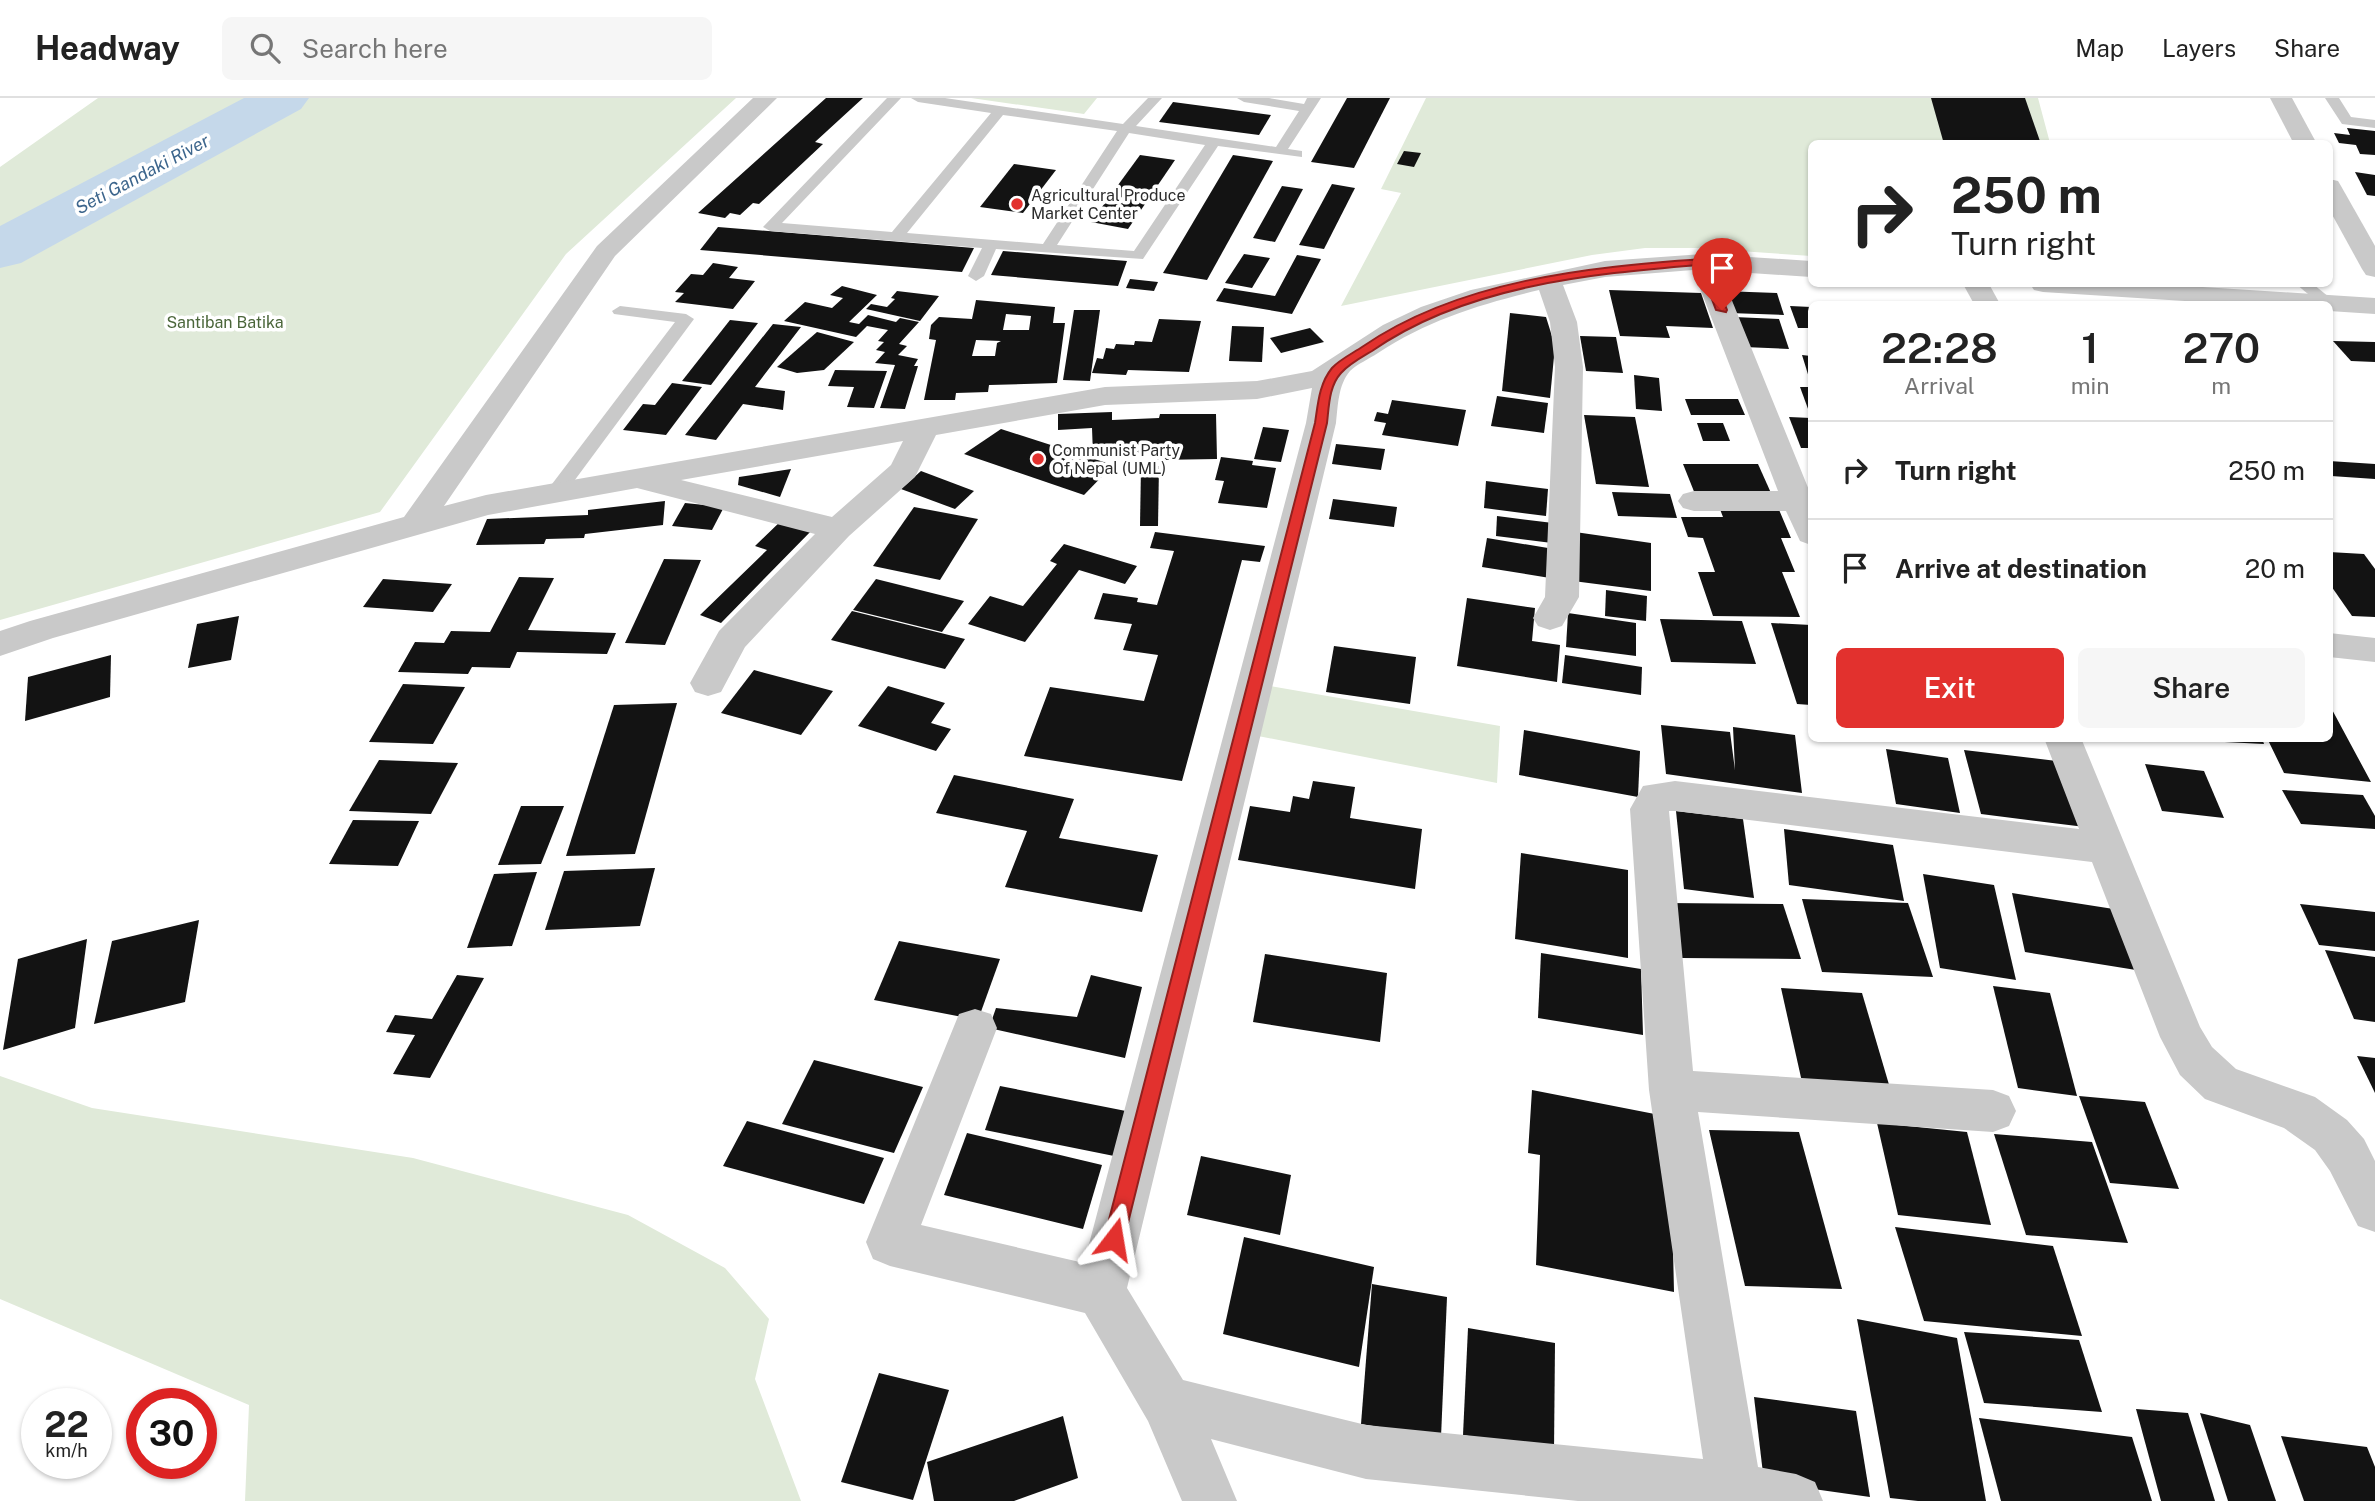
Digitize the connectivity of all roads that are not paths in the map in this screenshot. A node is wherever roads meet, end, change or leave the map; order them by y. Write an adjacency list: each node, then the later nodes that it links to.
1 (766, 98): 38 (street)
2 (894, 98): 17 (lane)
3 (918, 98): 9 (lane)
4 (1155, 98): 11 (lane)
5 (1244, 98): 8 (lane)
6 (2281, 98): 12 (street)
7 (2332, 98): 10 (lane)
8 (1311, 103): 14 (lane)
9 (999, 111): 11 (lane); 17 (lane)
10 (2375, 124)
11 (1124, 131): 13 (lane); 19 (lane)
12 (2304, 140)
13 (1214, 142): 14 (lane); 19 (lane)
14 (1279, 152): 15 (lane)
15 (1297, 155)
16 (2333, 193): 22 (street)
17 (896, 237): 18 (lane)
18 (991, 245): 19 (lane); 23 (lane)
19 (1047, 249)
20 (1703, 262): 21 (street); 24 (street); 36 (street)
21 (1808, 269)
22 (2375, 269)
23 (976, 276)
24 (1548, 280): 32 (street); 41 (street)
25 (2090, 287): 27 (street)
26 (2308, 287): 28 (lane)
27 (2311, 301)
28 (2326, 301)
29 (2333, 302): 30 (street)
30 (2375, 306)
31 (620, 311): 35 (lane)
32 (1337, 370): 33 (street); 52 (street)
33 (925, 426): 34 (street); 40 (street)
34 (638, 479): 35 (street); 40 (street)
35 (556, 492): 38 (street)
36 (1799, 500): 37 (street); 39 (street)
37 (1694, 501)
38 (417, 522): 42 (street)
39 (1808, 526)
40 (838, 528): 45 (street)
41 (1550, 618)
42 (0, 644)
43 (2333, 645): 44 (street)
44 (2375, 650)
45 (708, 683)
46 (2064, 742): 47 (street)
47 (2107, 848): 49 (street); 51 (street)
48 (975, 1028): 52 (street)
49 (1672, 1090): 50 (street); 54 (street)
50 (1993, 1111)
51 (2375, 1209)
52 (1101, 1292): 53 (street)
53 (1167, 1402): 54 (street); 55 (street)
54 (1735, 1490): 56 (street)
55 (1210, 1501)
56 (1796, 1501)

